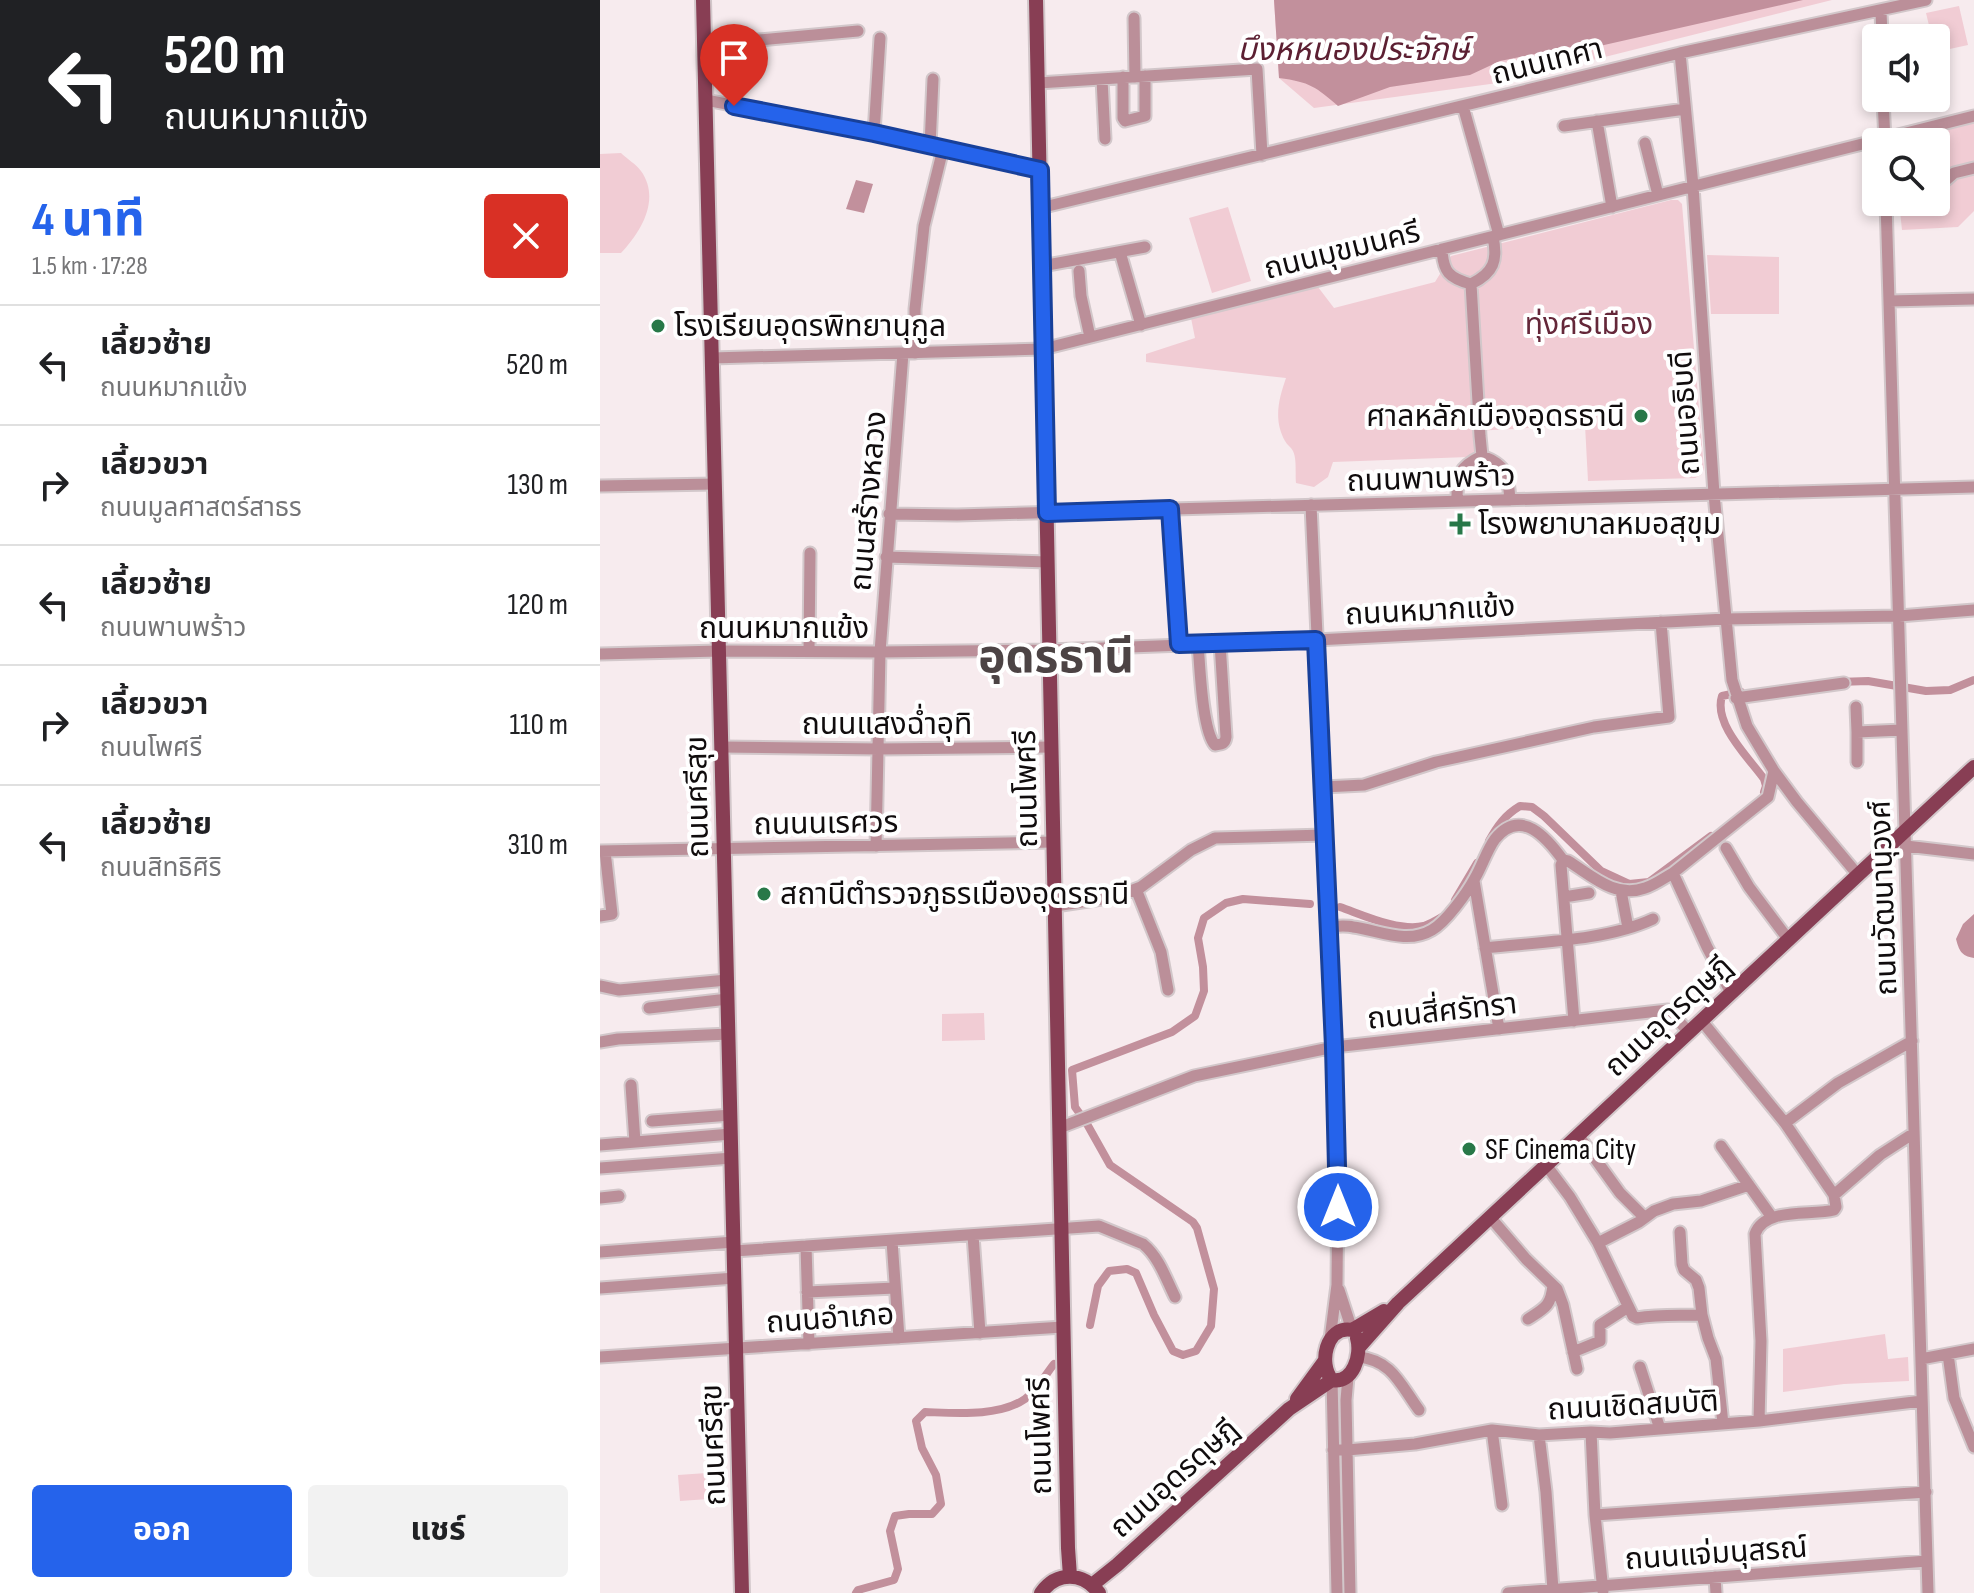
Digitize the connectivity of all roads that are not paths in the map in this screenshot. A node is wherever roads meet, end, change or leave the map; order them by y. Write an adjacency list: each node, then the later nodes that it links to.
1 (703, 0): 9 (main road, ถนนศรีสุข)
2 (1036, 0): 14 (main road, ถนนโพศรี)
3 (1926, 0): 4 (street, ถนนเทศา)
4 (1881, 11): 6 (street); 10 (street, ถนนเทศา)
5 (1134, 18): 11 (street)
6 (1881, 24)
7 (858, 31): 9 (street)
8 (880, 38): 22 (street)
9 (704, 45): 15 (main road, ถนนศรีสุข)
10 (1680, 53): 16 (street, ถนนเทศา); 17 (street, ถนนอธิบดี)
11 (1134, 77): 13 (street); 28 (street)
12 (933, 79): 25 (street)
13 (1102, 79): 14 (street); 23 (street)
14 (1038, 83): 30 (main road, ถนนโพศรี)
15 (706, 100): 22 (street); 50 (main road, ถนนศรีสุข)
16 (1463, 106): 28 (street, ถนนเทศา); 37 (street)
17 (1685, 109): 19 (street); 32 (street, ถนนอธิบดี)
18 (1974, 116): 21 (street, ถนนมุขมนครี)
19 (1597, 121): 20 (street); 34 (street)
20 (1564, 126)
21 (1930, 128)
22 (874, 133): 25 (street)
23 (1105, 139)
24 (1645, 143): 33 (street)
25 (930, 146): 27 (street)
26 (1862, 146): 32 (street, ถนนมุขมนครี)
27 (943, 149): 30 (street); 49 (street, ถนนสร้างหลวง)
28 (1262, 155): 35 (street, ถนนเทศา)
29 (1974, 168): 31 (street)
30 (1040, 170): 35 (main road, ถนนโพศรี)
31 (1950, 176)
32 (1693, 186): 33 (street, ถนนมุขมนครี); 56 (street, ถนนอธิบดี)
33 (1658, 195): 34 (street, ถนนมุขมนครี)
34 (1612, 207): 37 (street, ถนนมุขมนครี)
35 (1040, 208): 41 (main road, ถนนโพศรี)
36 (1886, 216): 45 (street, ถนนวัฒนานุวงศ์)
37 (1496, 236): 39 (street, ถนนมุขมนครี); 43 (street)
38 (1145, 247): 40 (street)
39 (1442, 249): 43 (street); 46 (street, ถนนมุขมนครี)
40 (1120, 252): 41 (street); 46 (street)
41 (1042, 266): 48 (main road, ถนนโพศรี)
42 (1079, 271): 47 (street)
43 (1471, 284): 51 (street)
44 (1974, 299): 45 (street)
45 (1889, 301): 55 (street, ถนนวัฒนานุวงศ์)
46 (1141, 325): 47 (street, ถนนมุขมนครี)
47 (1090, 337): 48 (street, ถนนมุขมนครี)
48 (1043, 349): 49 (street, ถนนมุขมนครี); 61 (main road, ถนนโพศรี)
49 (909, 353): 50 (street, ถนนมุขมนครี); 62 (street, ถนนสร้างหลวง)
50 (712, 358): 52 (main road, ถนนศรีสุข)
51 (1482, 456): 57 (street); 58 (street)
52 (715, 484): 53 (street); 75 (main road, ถนนศรีสุข)
53 (600, 486)
54 (1974, 487): 55 (street, ถนนพานพร้าว)
55 (1895, 489): 56 (street, ถนนพานพร้าว); 67 (street, ถนนวัฒนานุวงศ์)
56 (1714, 494): 57 (street, ถนนพานพร้าว); 68 (street, ถนนอธิบดี)
57 (1510, 500): 58 (street, ถนนพานพร้าว)
58 (1457, 501): 59 (street, ถนนพานพร้าว)
59 (1311, 505): 60 (street, ถนนพานพร้าว); 70 (street)
60 (1170, 509): 61 (street, ถนนพานพร้าว); 72 (street)
61 (1047, 513): 62 (street, ถนนพานพร้าว); 65 (main road, ถนนโพศรี)
62 (889, 514): 64 (street, ถนนสร้างหลวง)
63 (810, 553): 76 (street)
64 (886, 557): 65 (street); 77 (street, ถนนสร้างหลวง)
65 (1048, 562): 74 (main road, ถนนโพศรี)
66 (1974, 610): 67 (street, ถนนหมากแข้ง)
67 (1899, 616): 68 (street, ถนนหมากแข้ง); 82 (street, ถนนวัฒนานุวงศ์)
68 (1726, 619): 69 (street, ถนนหมากแข้ง); 80 (street, ถนนอธิบดี)
69 (1661, 622): 70 (street, ถนนหมากแข้ง); 90 (street)
70 (1316, 640): 71 (street, ถนนหมากแข้ง); 90 (street)
71 (1220, 643): 73 (street, ถนนหมากแข้ง); 73 (street)
72 (1179, 644): 73 (street, ถนนหมากแข้ง); 74 (street, ถนนหมากแข้ง)
73 (1198, 644)
74 (1049, 650): 77 (street, ถนนหมากแข้ง); 85 (main road, ถนนโพศรี)
75 (719, 651): 76 (street, ถนนหมากแข้ง); 78 (street, ถนนหมากแข้ง); 84 (main road, ถนนศรีสุข)
76 (809, 651): 77 (street, ถนนหมากแข้ง)
77 (880, 652): 86 (street, ถนนสร้างหลวง)
78 (600, 654)
79 (1844, 683): 80 (street)
80 (1736, 698): 89 (street, ถนนอธิบดี)
81 (1856, 707): 83 (street)
82 (1902, 730): 83 (street); 91 (street, ถนนวัฒนานุวงศ์)
83 (1857, 732): 87 (street)
84 (722, 747): 86 (street, ถนนแสงฉ่ำอุทิ); 97 (main road, ถนนศรีสุข)
85 (1051, 747): 86 (street, ถนนแสงฉ่ำอุทิ); 93 (main road, ถนนโพศรี)
86 (879, 749): 94 (street, ถนนสร้างหลวง)
87 (1857, 762)
88 (1974, 767): 91 (main road, ถนนอุดรดุษฎี)
89 (1774, 771): 101 (street); 102 (street, ถนนอธิบดี)
90 (1324, 787): 92 (street)
91 (1906, 830): 95 (street, ถนนวัฒนานุวงศ์); 102 (main road, ถนนอุดรดุษฎี)
92 (1325, 835): 104 (street); 111 (street)
93 (1053, 842): 94 (street, ถนนนเรศวร); 108 (main road, ถนนโพศรี)
94 (876, 846): 97 (street, ถนนนเรศวร)
95 (1906, 846): 99 (street); 127 (street, ถนนวัฒนานุวงศ์)
96 (1726, 848): 114 (street)
97 (724, 849): 98 (street, ถนนนเรศวร); 116 (main road, ถนนศรีสุข)
98 (603, 851): 109 (street)
99 (1974, 854)
100 (1563, 860): 103 (street); 105 (street); 107 (street)
101 (1673, 873): 105 (street); 119 (street)
102 (1858, 875): 114 (main road, ถนนอุดรดุษฎี)
103 (1474, 881): 111 (street); 115 (street)
104 (1136, 889): 108 (street); 118 (street)
105 (1621, 891): 112 (street)
106 (1589, 893): 107 (street)
107 (1564, 897): 113 (street)
108 (1055, 906): 134 (main road, ถนนโพศรี)
109 (600, 916)
110 (1653, 919): 112 (street)
111 (1328, 926): 129 (street)
112 (1628, 928): 113 (street)
113 (1567, 939): 115 (street); 123 (street)
114 (1788, 939): 119 (main road, ถนนอุดรดุษฎี)
115 (1485, 948): 124 (street)
116 (727, 980): 117 (street); 120 (main road, ถนนศรีสุข)
117 (600, 986)
118 (1168, 990)
119 (1731, 993): 122 (main road, ถนนอุดรดุษฎี)
120 (728, 999): 121 (street); 126 (main road, ถนนศรีสุข)
121 (649, 1008)
122 (1701, 1020): 125 (main road, ถนนอุดรดุษฎี); 133 (street)
123 (1574, 1021): 124 (street, ถนนสี่ศรัทรา); 125 (street, ถนนสี่ศรัทรา)
124 (1499, 1029): 129 (street, ถนนสี่ศรัทรา)
125 (1689, 1032): 137 (main road, ถนนอุดรดุษฎี)
126 (729, 1034): 128 (street); 131 (main road, ถนนศรีสุข)
127 (1912, 1041): 133 (street); 135 (street, ถนนวัฒนานุวงศ์)
128 (600, 1042)
129 (1334, 1047): 134 (street, ถนนสี่ศรัทรา); 160 (street)
130 (631, 1085): 138 (street)
131 (731, 1115): 132 (street); 136 (main road, ถนนศรีสุข)
132 (652, 1121)
133 (1785, 1123): 145 (street)
134 (1059, 1128): 151 (main road, ถนนโพศรี)
135 (1914, 1133): 145 (street); 182 (street, ถนนวัฒนานุวงศ์)
136 (731, 1134): 138 (street); 141 (main road, ถนนศรีสุข)
137 (1578, 1135): 142 (main road, ถนนอุดรดุษฎี); 150 (street)
138 (635, 1142): 139 (street)
139 (600, 1145)
140 (1721, 1146): 144 (street)
141 (732, 1158): 143 (street); 157 (main road, ถนนศรีสุข)
142 (1546, 1165): 149 (main road, ถนนอุดรดุษฎี); 155 (street)
143 (600, 1168)
144 (1749, 1185): 148 (street); 150 (street)
145 (1834, 1195): 148 (street)
146 (619, 1196): 147 (street)
147 (600, 1198)
148 (1771, 1216): 191 (street)
149 (1490, 1217): 161 (street); 166 (main road, ถนนอุดรดุษฎี)
150 (1644, 1217): 155 (street)
151 (1060, 1229): 153 (street); 165 (street); 170 (main road, ถนนโพศรี)
152 (1680, 1232): 168 (street)
153 (973, 1235): 154 (street); 172 (street)
154 (892, 1241): 156 (street); 163 (street)
155 (1598, 1243): 167 (street)
156 (806, 1246): 157 (street); 164 (street)
157 (734, 1247): 158 (street); 159 (main road, ถนนศรีสุข)
158 (600, 1252)
159 (735, 1278): 162 (street); 176 (main road, ถนนศรีสุข)
160 (1337, 1285): 171 (street); 174 (street)
161 (1553, 1285): 169 (street); 179 (street)
162 (600, 1288)
163 (895, 1288): 164 (street); 173 (street)
164 (807, 1292): 175 (street)
165 (1175, 1297)
166 (1398, 1303): 171 (main road, ถนนอุดรดุษฎี); 178 (main road, ถนนอุดรดุษฎี)
167 (1628, 1307): 168 (street); 179 (street)
168 (1702, 1315): 192 (street)
169 (1528, 1319)
170 (1063, 1327): 172 (street, ถนนอำเภอ); 205 (main road, ถนนโพศรี)
171 (1352, 1330): 174 (main road); 178 (main road)
172 (980, 1333): 173 (street, ถนนอำเภอ)
173 (899, 1338): 175 (street, ถนนอำเภอ)
174 (1330, 1339): 183 (main road)
175 (809, 1344): 176 (street, ถนนอำเภอ)
176 (736, 1348): 181 (street, ถนนอำเภอ); 210 (main road, ถนนศรีสุข)
177 (1974, 1349): 180 (street)
178 (1358, 1352): 186 (main road); 190 (street)
179 (1573, 1352): 185 (street)
180 (1948, 1354): 182 (street); 193 (street)
181 (600, 1357)
182 (1921, 1359): 188 (street, ถนนวัฒนานุวงศ์)
183 (1324, 1362): 187 (main road); 189 (main road, ถนนอุดรดุษฎี)
184 (1640, 1367): 194 (street)
185 (1577, 1369)
186 (1348, 1377): 187 (main road); 200 (street)
187 (1332, 1380): 189 (main road, ถนนอุดรดุษฎี); 199 (street)
188 (1922, 1401): 191 (street, ถนนเชิดสมบัติ); 201 (street, ถนนวัฒนานุวงศ์)
189 (1289, 1409): 207 (main road, ถนนอุดรดุษฎี)
190 (1419, 1410)
191 (1759, 1421): 192 (street, ถนนเชิดสมบัติ)
192 (1723, 1424): 194 (street, ถนนเชิดสมบัติ)
193 (1970, 1427): 198 (street)
194 (1660, 1429): 196 (street, ถนนเชิดสมบัติ)
195 (1492, 1430): 197 (street, ถนนเชิดสมบัติ); 200 (street, ถนนเชิดสมบัติ); 202 (street)
196 (1591, 1432): 197 (street, ถนนเชิดสมบัติ); 203 (street)
197 (1539, 1435): 209 (street)
198 (1974, 1447)
199 (1333, 1450): 200 (street, ถนนเชิดสมบัติ); 212 (street)
200 (1347, 1450): 213 (street)
201 (1926, 1492): 203 (street); 204 (street, ถนนวัฒนานุวงศ์)
202 (1502, 1505)
203 (1595, 1515): 208 (street)
204 (1927, 1561): 206 (street, ถนนแจ่มนุสรณ์); 216 (street, ถนนวัฒนานุวงศ์)
205 (1070, 1576): 207 (main road); 211 (main road)
206 (1715, 1577): 208 (street, ถนนแจ่มนุสรณ์); 215 (street)
207 (1096, 1589)
208 (1603, 1589): 209 (street, ถนนแจ่มนุสรณ์)
209 (1553, 1590): 214 (street, ถนนแจ่มนุสรณ์)
210 (742, 1593)
211 (1041, 1593)
212 (1337, 1593)
213 (1350, 1593)
214 (1508, 1593)
215 (1716, 1593)
216 (1928, 1593)

